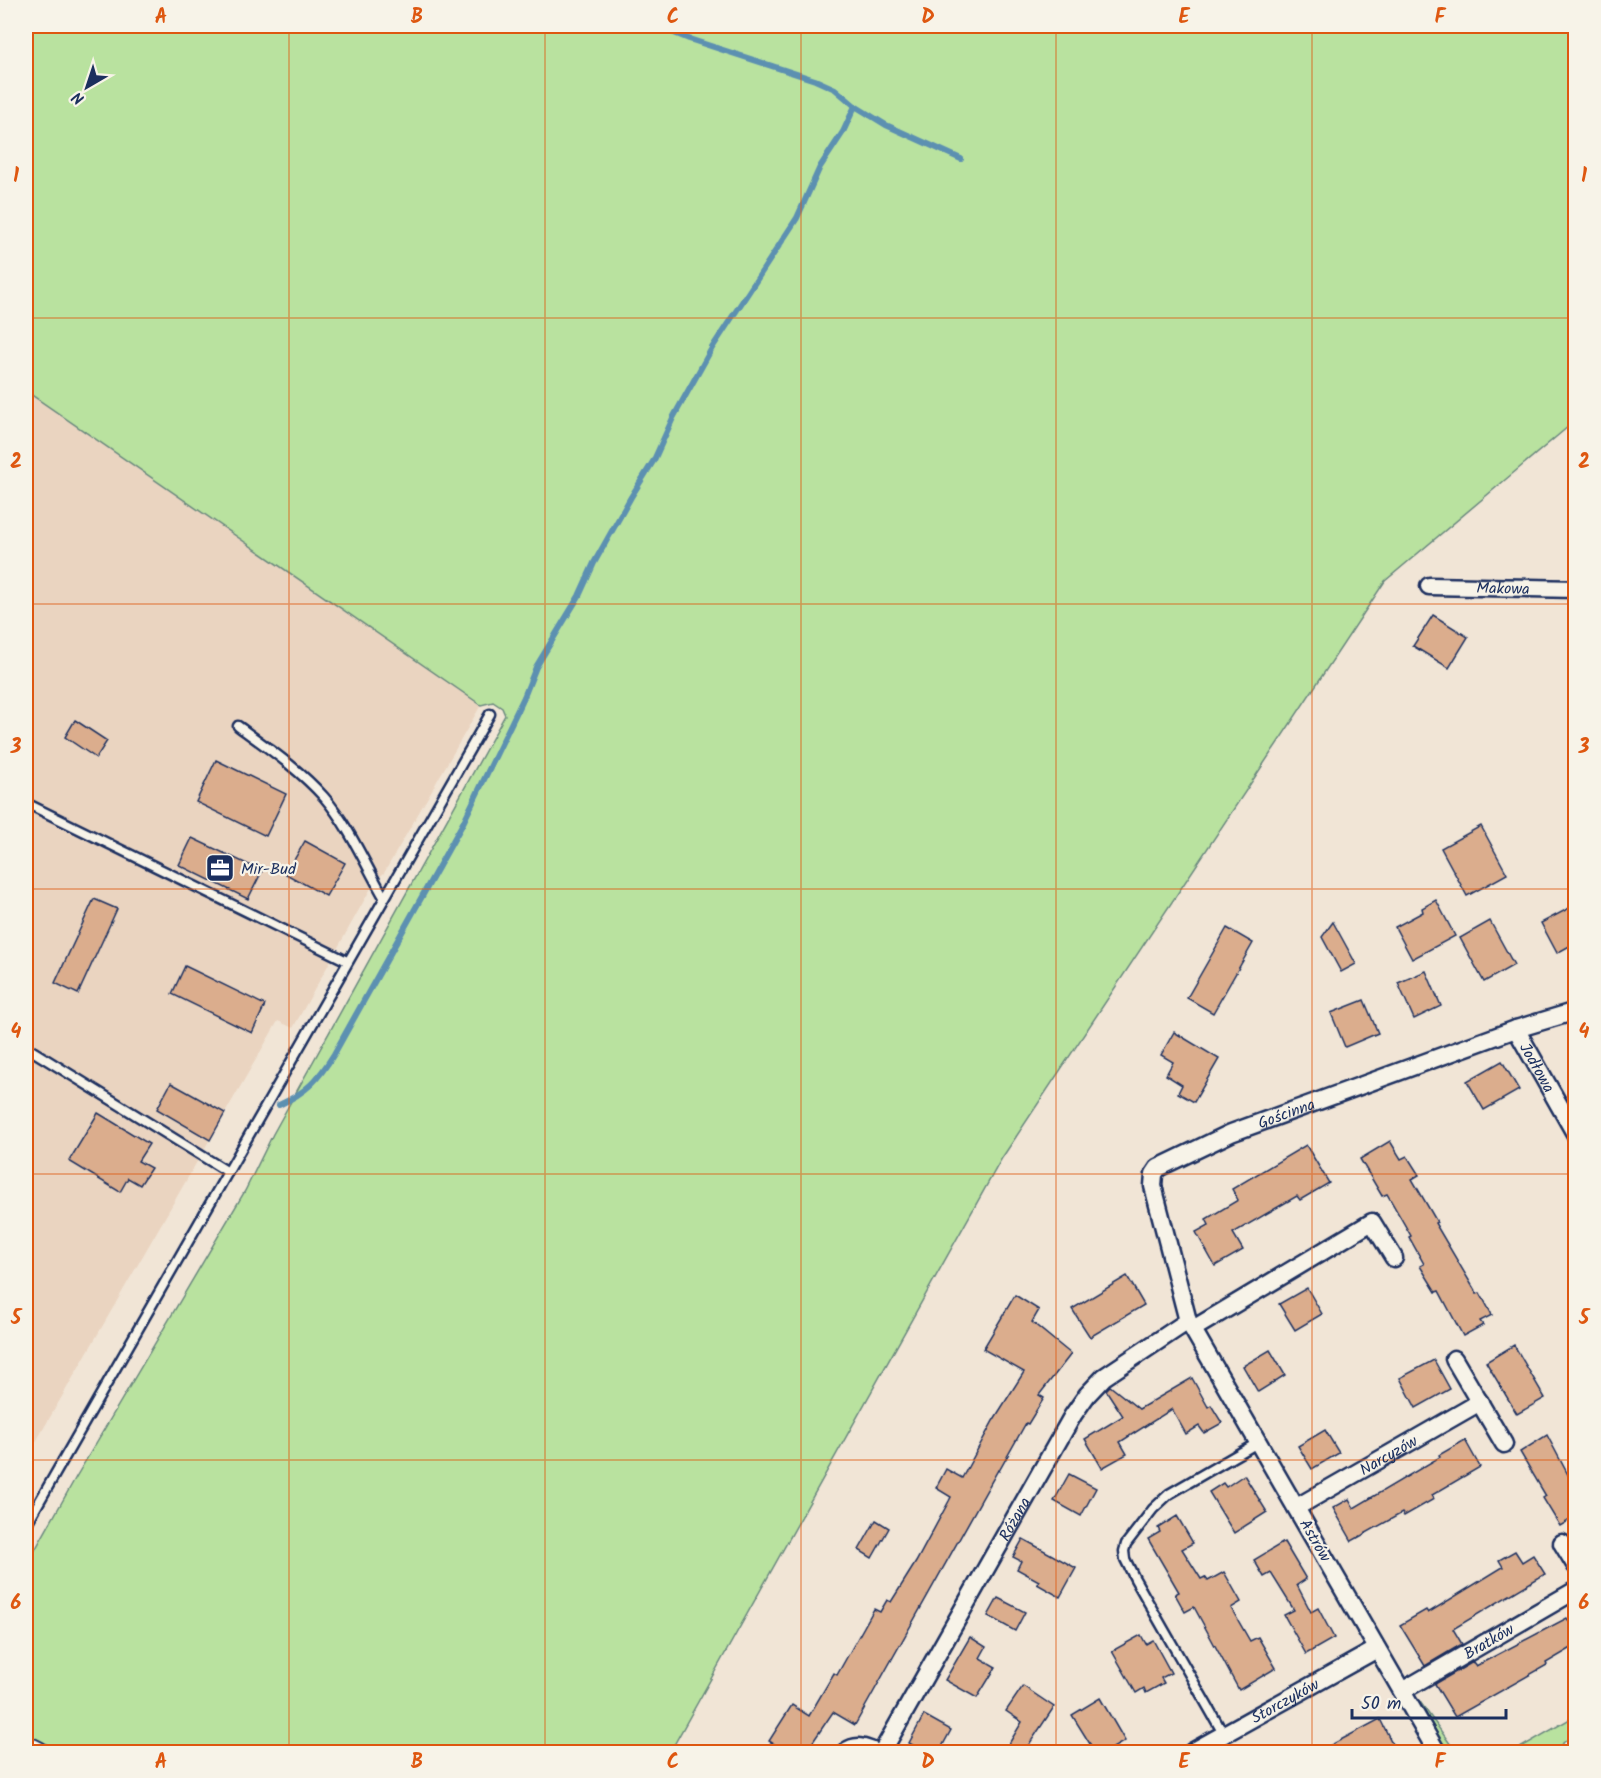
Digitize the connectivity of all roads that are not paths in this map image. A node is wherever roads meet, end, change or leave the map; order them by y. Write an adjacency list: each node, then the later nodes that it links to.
1 (1429, 586): 2 (street, Makowa)
2 (1575, 589)
3 (490, 714): 6 (lane)
4 (238, 726): 6 (lane)
5 (26, 803): 7 (lane)
6 (384, 897): 7 (lane)
7 (347, 961): 12 (lane)
8 (1575, 1011): 9 (street, Gościnna)
9 (1516, 1029): 11 (street, Jodłowa); 14 (street, Gościnna)
10 (26, 1047): 12 (lane)
11 (1575, 1135)
12 (228, 1172): 20 (lane)
13 (1394, 1258): 14 (street, Różana)
14 (1191, 1325): 17 (street, Astrów); 31 (street, Różana)
15 (1454, 1359): 16 (street)
16 (1480, 1402): 18 (street); 19 (street, Narcyzów)
17 (1259, 1442): 19 (street, Astrów); 26 (lane)
18 (1504, 1444)
19 (1297, 1507): 24 (street, Astrów)
20 (26, 1525)
21 (1562, 1543): 22 (street)
22 (1575, 1566)
23 (1575, 1590): 25 (street, Bratków)
24 (1377, 1648): 25 (street, Astrów); 26 (street, Storczyków)
25 (1402, 1691): 33 (street, Astrów)
26 (1224, 1735): 32 (street, Storczyków)
27 (26, 1746): 28 (street)
28 (38, 1752)
29 (845, 1752): 30 (street)
30 (875, 1752)
31 (882, 1752)
32 (1192, 1752)
33 (1437, 1752)

